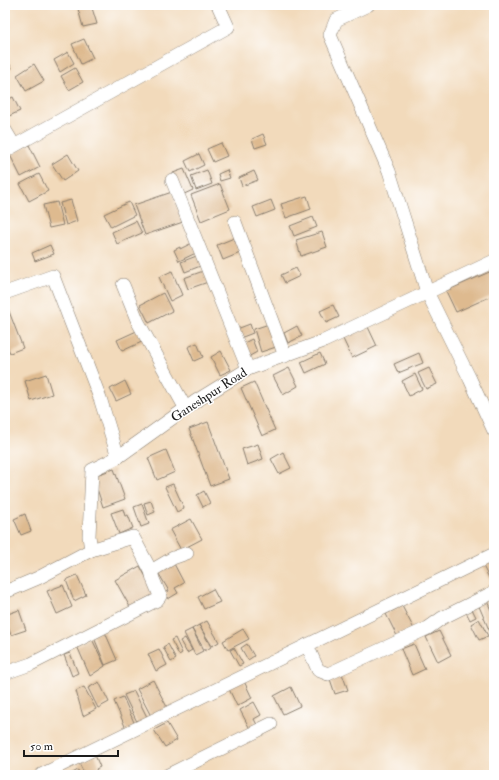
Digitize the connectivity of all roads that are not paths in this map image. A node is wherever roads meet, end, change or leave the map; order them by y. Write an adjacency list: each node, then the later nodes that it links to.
1 (218, 5): 4 (street)
2 (368, 5): 9 (street)
3 (5, 130): 4 (street)
4 (10, 148)
5 (172, 180): 12 (street)
6 (235, 222): 11 (street)
7 (494, 261): 9 (street, Ganeshpur Road)
8 (122, 285): 13 (street)
9 (427, 292): 11 (street, Ganeshpur Road); 14 (street)
10 (5, 293): 15 (street)
11 (285, 356): 12 (street, Ganeshpur Road)
12 (248, 369): 13 (street, Ganeshpur Road)
13 (186, 409): 15 (street, Ganeshpur Road)
14 (494, 431)
15 (118, 457): 16 (street, Ganeshpur Road)
16 (91, 550): 19 (street); 20 (street)
17 (187, 553): 19 (street)
18 (494, 554): 22 (street)
19 (151, 571): 23 (street)
20 (5, 592)
21 (494, 592): 22 (street)
22 (307, 645): 25 (street)
23 (5, 674)
24 (271, 724): 26 (street)
25 (40, 775)
26 (168, 775)

